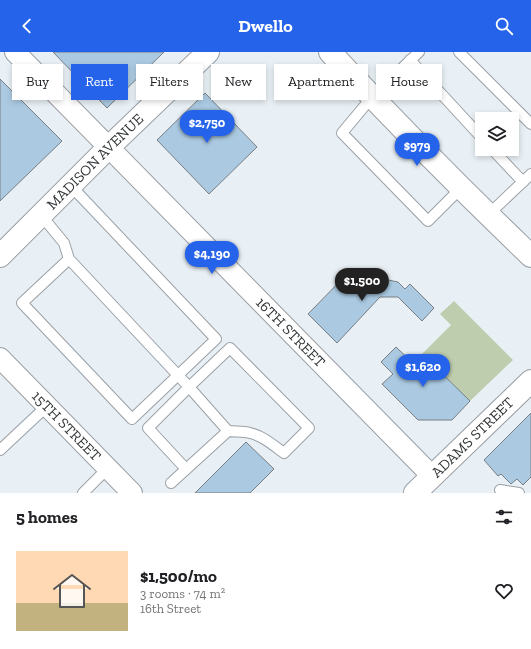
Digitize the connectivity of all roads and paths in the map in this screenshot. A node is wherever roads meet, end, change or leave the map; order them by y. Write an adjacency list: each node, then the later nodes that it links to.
1 (15, 52): 10 (street, 16TH STREET)
2 (208, 52): 10 (street, MADISON AVENUE)
3 (330, 52): 7 (street)
4 (419, 52): 6 (lane)
5 (458, 52): 8 (lane)
6 (410, 60): 7 (lane); 9 (lane)
7 (372, 97): 15 (street); 15 (lane)
8 (531, 124)
9 (475, 130)
10 (109, 148): 14 (street, MADISON AVENUE); 31 (street, 16TH STREET)
11 (499, 156): 13 (lane)
12 (531, 174): 13 (lane)
13 (523, 182): 17 (lane)
14 (71, 186): 16 (street, MADISON AVENUE); 22 (lane)
15 (462, 188): 17 (street)
16 (41, 215): 18 (street, MADISON AVENUE); 20 (lane)
17 (488, 215): 19 (street)
18 (0, 256)
19 (531, 256)
20 (69, 259): 22 (lane); 22 (lane)
21 (0, 358): 25 (street, 15TH STREET)
22 (177, 376): 24 (lane)
23 (531, 382): 31 (street, ADAMS STREET)
24 (189, 388): 26 (lane); 26 (lane); 29 (lane)
25 (47, 406): 27 (lane); 28 (street, 15TH STREET)
26 (228, 431): 29 (lane)
27 (0, 450)
28 (108, 468): 33 (lane); 34 (street, 15TH STREET)
29 (186, 469): 30 (lane)
30 (171, 483)
31 (434, 485): 35 (street, ADAMS STREET)
32 (500, 490): 36 (lane)
33 (83, 493)
34 (132, 493)
35 (415, 493)
36 (519, 493)

